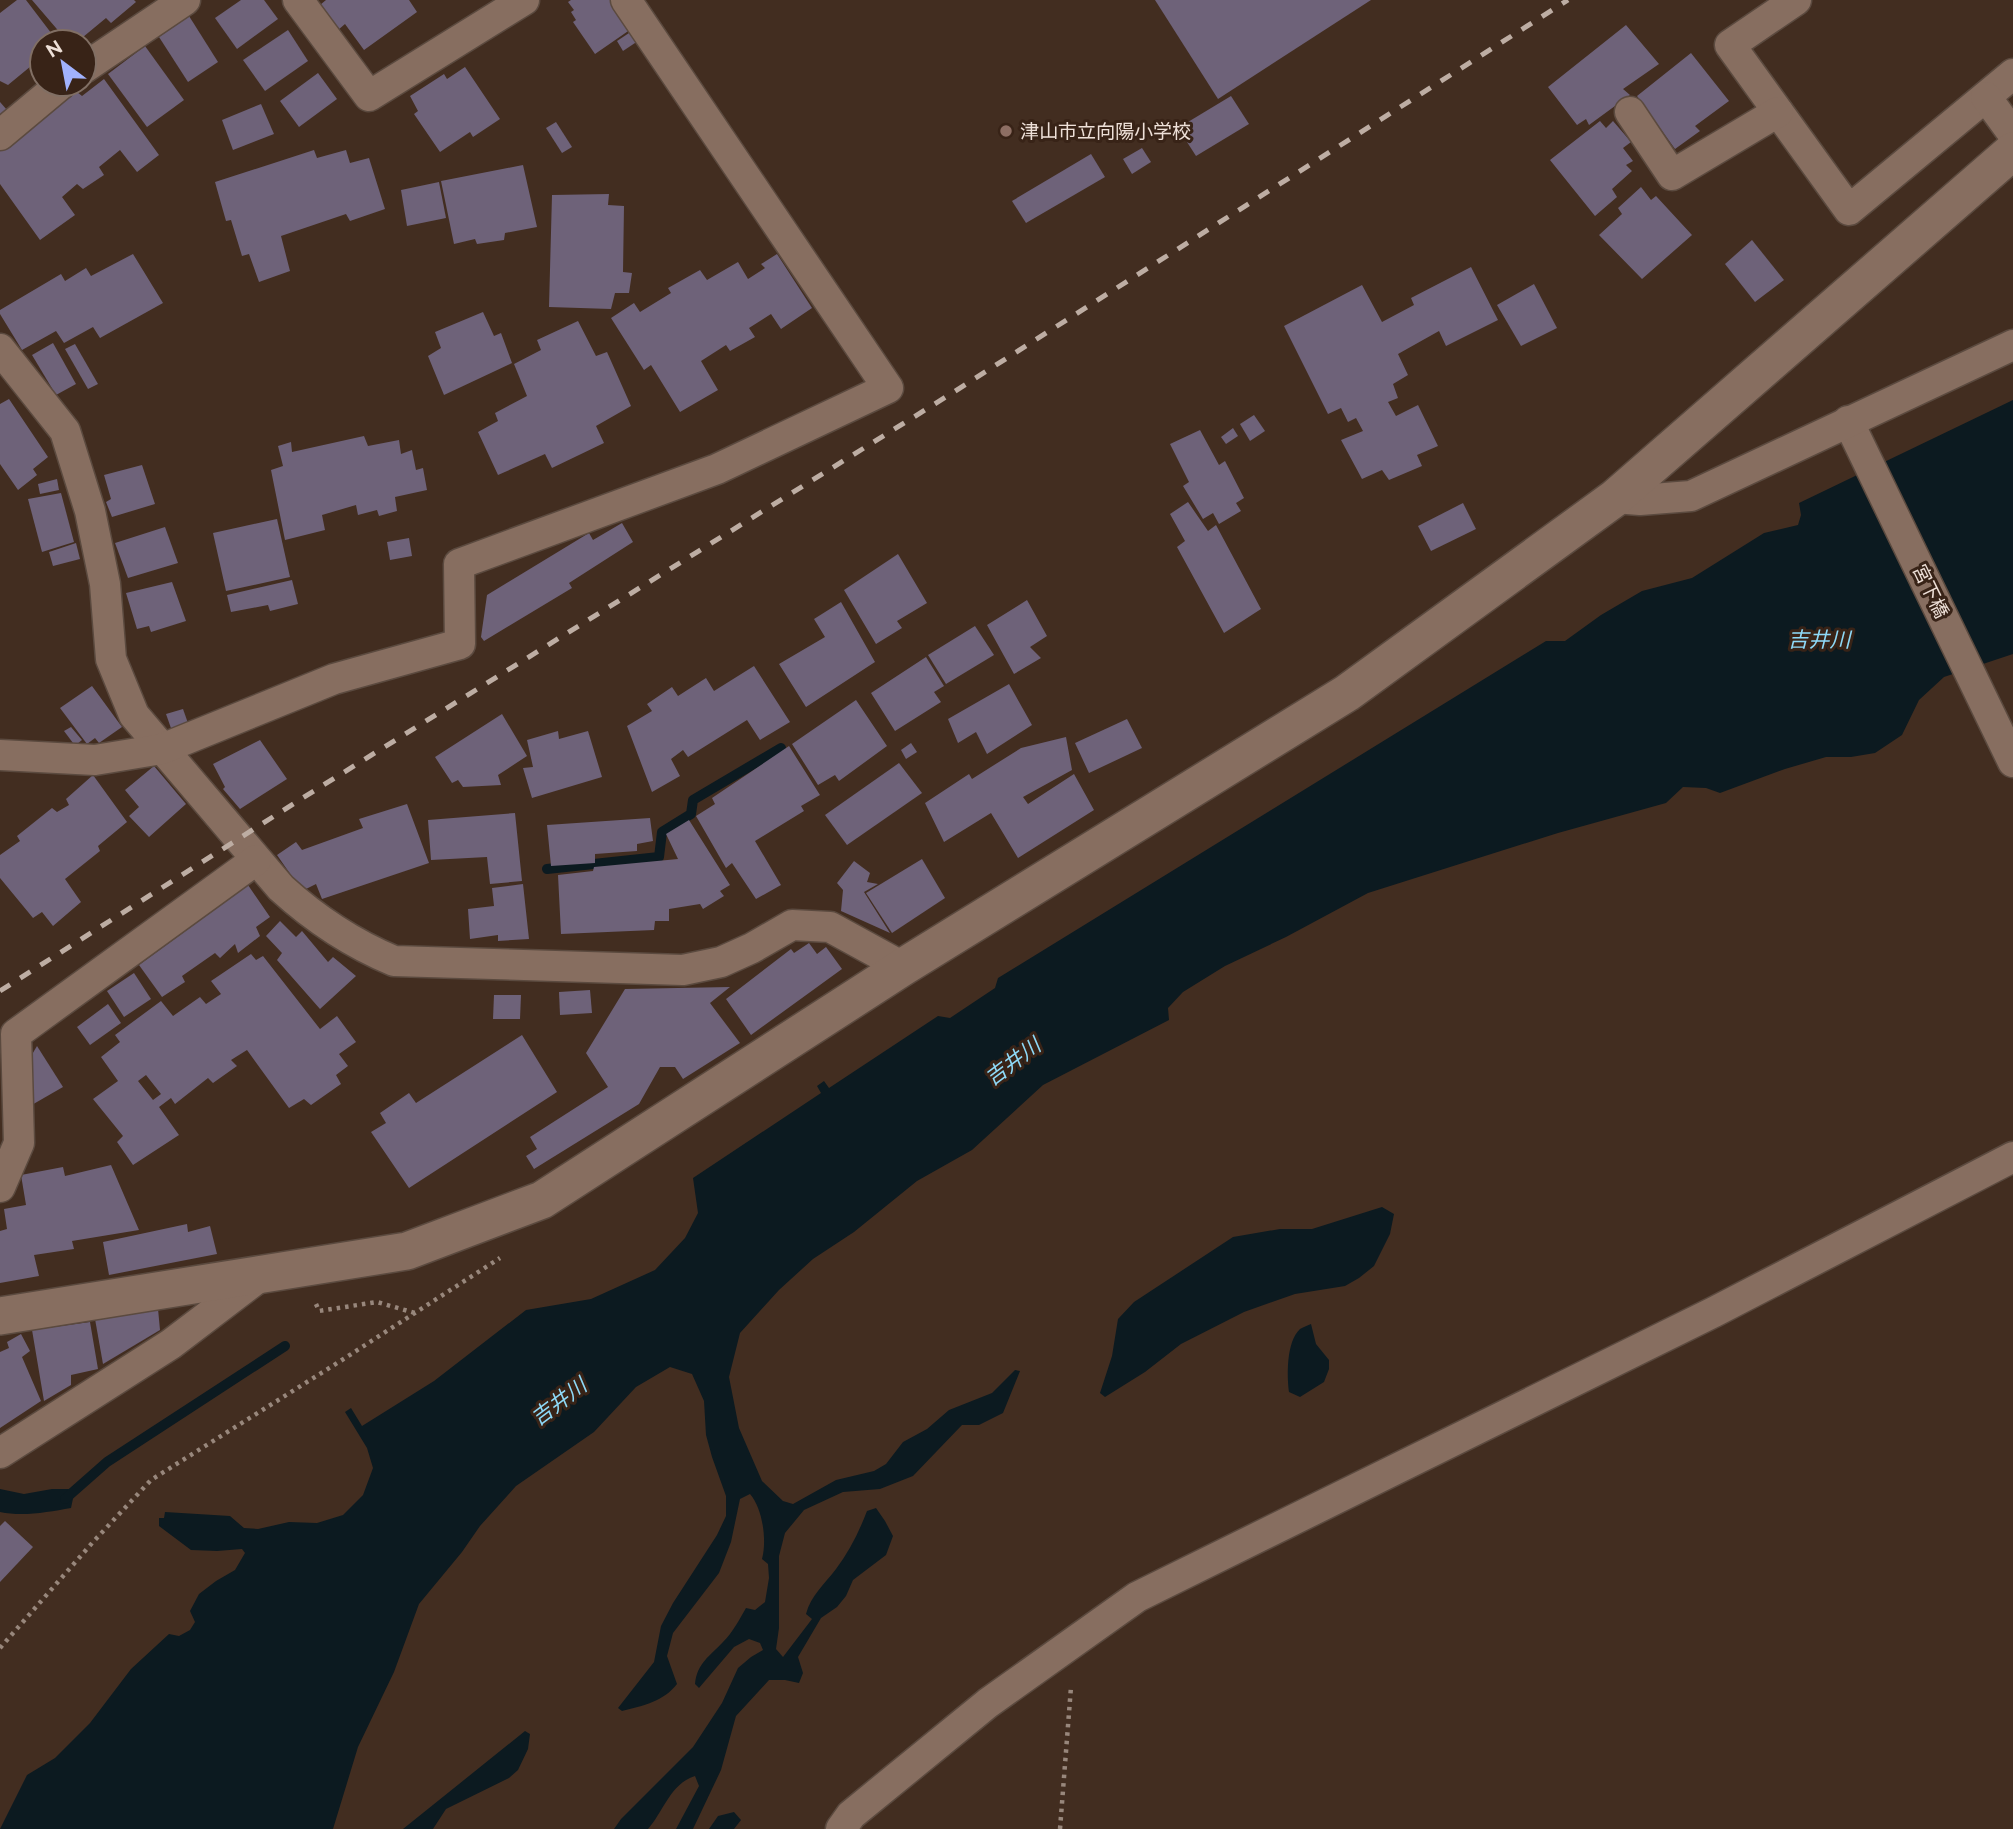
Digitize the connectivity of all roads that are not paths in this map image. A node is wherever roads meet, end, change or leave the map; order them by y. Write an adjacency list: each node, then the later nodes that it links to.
1 (185, 0): 6 (street)
2 (298, 0): 3 (street)
3 (524, 0)
4 (626, 0): 19 (street)
5 (1796, 0): 11 (street)
6 (98, 59)
7 (2013, 74): 8 (street)
8 (1986, 97): 11 (street); 12 (street)
9 (42, 98): 13 (street)
10 (1630, 112): 11 (street)
11 (1778, 112)
12 (2013, 134)
13 (0, 135)
14 (2013, 151): 18 (street)
15 (2013, 345): 17 (street)
16 (4, 356): 19 (street)
17 (1848, 421): 18 (street); 21 (street, 宮下橋)
18 (1615, 499): 23 (street)
19 (162, 749): 20 (street); 22 (street)
20 (0, 755)
21 (2013, 762)
22 (256, 860): 23 (street); 25 (street)
23 (903, 967): 26 (street)
24 (2013, 1157): 29 (street)
25 (0, 1187)
26 (264, 1273): 27 (street); 28 (street)
27 (0, 1316)
28 (0, 1452)
29 (841, 1829)

